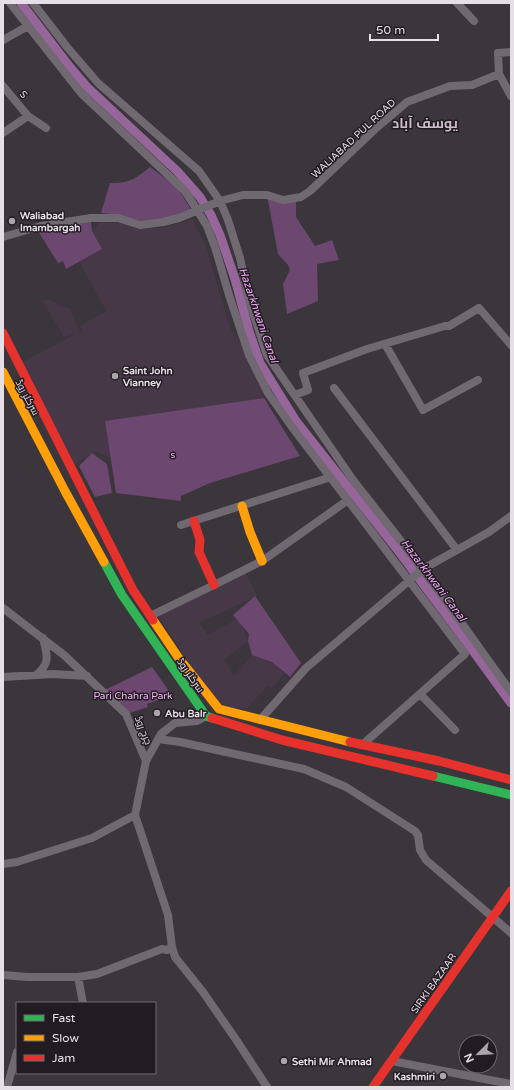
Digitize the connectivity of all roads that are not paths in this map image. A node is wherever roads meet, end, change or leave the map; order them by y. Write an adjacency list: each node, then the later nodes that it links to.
1 (10, 3): 5 (street)
2 (33, 3): 14 (street)
3 (457, 3): 4 (street)
4 (474, 21)
5 (28, 26): 6 (street); 15 (street)
6 (3, 40)
7 (511, 52): 8 (street)
8 (498, 74): 10 (street); 14 (street, WALIABAD PUL ROAD)
9 (3, 86): 11 (street, S)
10 (511, 96)
11 (28, 116): 12 (street, S); 13 (street)
12 (46, 128)
13 (3, 134)
14 (220, 201): 15 (street, WALIABAD PUL ROAD); 23 (street)
15 (198, 210): 16 (street); 24 (street)
16 (3, 237)
17 (3, 334): 36 (main road)
18 (385, 344): 19 (street); 21 (street); 23 (street)
19 (511, 345)
20 (3, 372): 44 (main road, سرکلر روڈ)
21 (478, 380)
22 (334, 388): 30 (street)
23 (295, 395): 32 (street)
24 (331, 478): 25 (street); 26 (street)
25 (348, 500): 31 (street); 33 (street)
26 (242, 506): 28 (street); 31 (main road)
27 (511, 516): 30 (street)
28 (194, 521): 29 (street); 34 (main road)
29 (181, 525)
30 (456, 550): 32 (street)
31 (262, 561): 34 (street)
32 (423, 569): 33 (street); 41 (street)
33 (410, 580): 42 (street); 45 (street)
34 (214, 585): 36 (street)
35 (3, 608): 37 (street, چرچ روڈ)
36 (150, 616): 43 (main road)
37 (42, 638): 38 (street); 39 (street, چرچ روڈ)
38 (36, 675): 39 (street); 40 (street)
39 (86, 676): 49 (street, چرچ روڈ)
40 (3, 677)
41 (511, 692)
42 (420, 694): 46 (street); 48 (street)
43 (219, 709): 44 (main road); 45 (main road)
44 (206, 716): 47 (street); 51 (main road)
45 (260, 720): 48 (main road)
46 (455, 730)
47 (158, 740): 49 (street); 55 (street)
48 (362, 745): 50 (main road)
49 (146, 761): 52 (street)
50 (511, 780)
51 (511, 795)
52 (135, 815): 53 (street); 57 (street)
53 (3, 864)
54 (511, 891): 55 (main road, SIRKI BAZAAR)
55 (493, 917): 56 (street); 62 (main road, SIRKI BAZAAR)
56 (511, 933)
57 (172, 947): 59 (street); 65 (street)
58 (3, 975): 59 (street)
59 (78, 977): 60 (street)
60 (83, 1002)
61 (16, 1056): 64 (street)
62 (392, 1061): 63 (street); 66 (main road, SIRKI BAZAAR)
63 (511, 1084)
64 (7, 1087)
65 (267, 1087)
66 (373, 1087)

